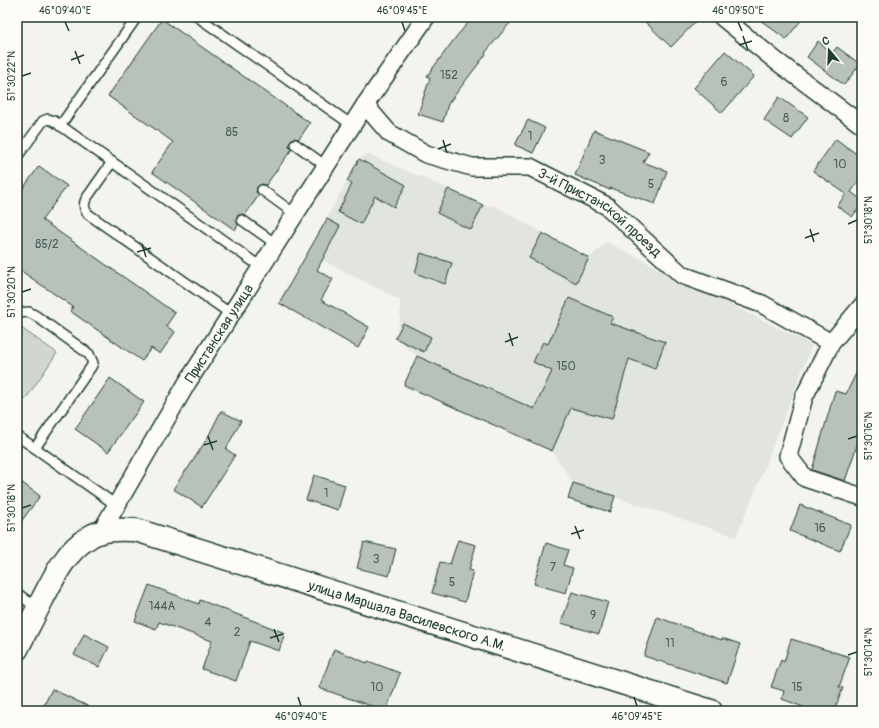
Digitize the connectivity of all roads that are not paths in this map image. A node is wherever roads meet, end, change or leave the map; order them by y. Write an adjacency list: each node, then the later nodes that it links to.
1 (137, 17): 8 (lane)
2 (198, 17): 6 (lane)
3 (426, 17): 5 (street, Пристанская улица)
4 (722, 17): 7 (street)
5 (365, 105): 6 (street, Пристанская улица); 21 (street, 3-й Пристанской проезд)
6 (352, 125): 12 (street, Пристанская улица)
7 (862, 125)
8 (60, 126): 10 (lane); 11 (lane)
9 (295, 144): 12 (lane)
10 (17, 157)
11 (112, 162): 17 (lane); 20 (lane)
12 (326, 166): 14 (street, Пристанская улица)
13 (262, 190): 14 (lane)
14 (295, 214): 16 (street, Пристанская улица)
15 (242, 220): 16 (lane)
16 (276, 244): 17 (street, Пристанская улица)
17 (261, 267): 20 (street, Пристанская улица)
18 (862, 306): 21 (street)
19 (17, 313): 23 (lane)
20 (231, 314): 25 (street, Пристанская улица)
21 (831, 344): 24 (street)
22 (17, 436): 23 (lane)
23 (35, 448): 25 (lane)
24 (862, 497)
25 (116, 505): 26 (street, Пристанская улица)
26 (101, 532): 28 (street); 30 (street, улица Маршала Василевского А.М.)
27 (17, 593): 28 (lane)
28 (38, 609): 29 (street)
29 (17, 649)
30 (711, 711)

